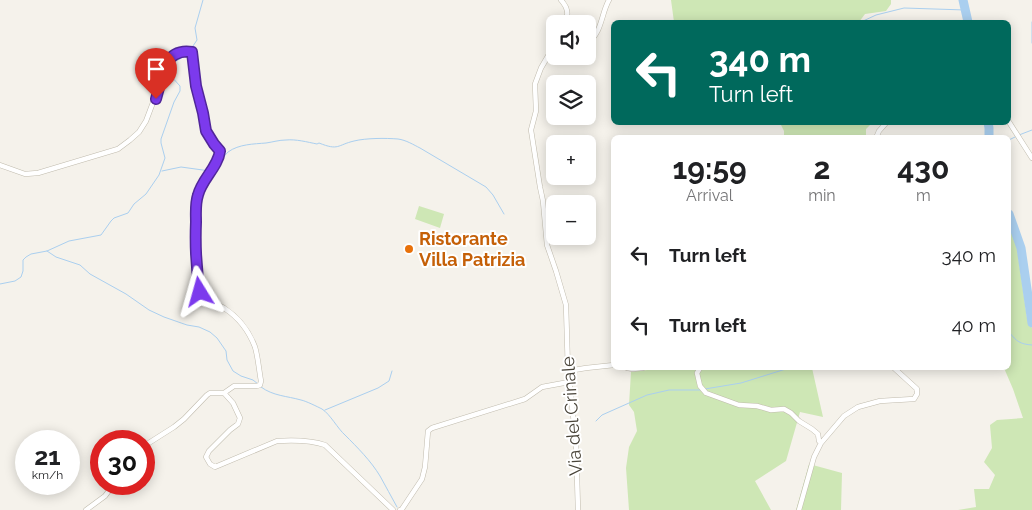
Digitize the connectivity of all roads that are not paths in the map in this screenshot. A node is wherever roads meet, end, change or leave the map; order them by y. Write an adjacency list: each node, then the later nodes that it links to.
1 (562, 0): 3 (street)
2 (608, 0): 4 (street)
3 (567, 15)
4 (596, 34)
5 (546, 60): 12 (street, Via del Crinale)
6 (1011, 125): 7 (street)
7 (1032, 158)
8 (0, 165): 14 (street)
9 (611, 365): 12 (street)
10 (699, 370): 16 (street)
11 (896, 370): 16 (street)
12 (568, 372): 13 (street, Via del Crinale)
13 (569, 382): 20 (street); 21 (street, Via del Crinale)
14 (224, 393): 15 (street); 19 (street)
15 (155, 439)
16 (821, 443): 22 (street)
17 (106, 495): 18 (street)
18 (86, 510)
19 (393, 510)
20 (400, 510)
21 (578, 510)
22 (800, 510)

